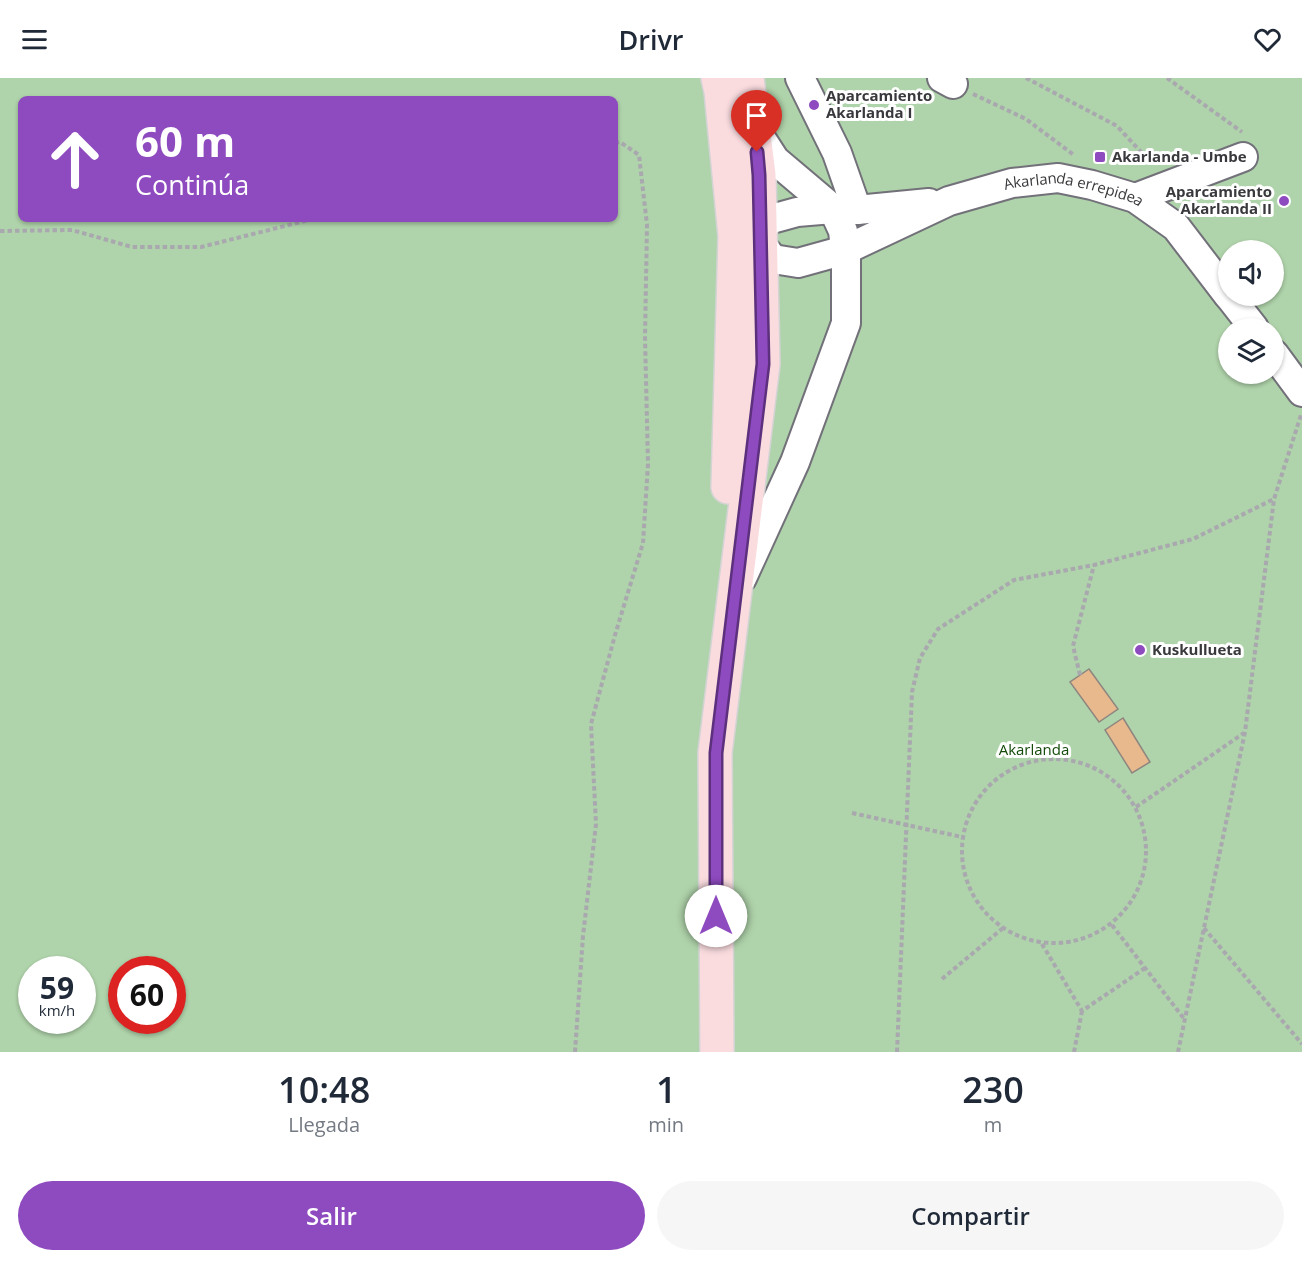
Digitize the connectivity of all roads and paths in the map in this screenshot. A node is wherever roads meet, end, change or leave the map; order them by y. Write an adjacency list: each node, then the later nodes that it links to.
1 (800, 78): 13 (street)
2 (1026, 78): 10 (path)
3 (1167, 78): 8 (path)
4 (948, 81): 9 (path)
5 (729, 82): 6 (main road); 16 (street); 24 (main road)
6 (754, 129): 13 (street); 16 (main road)
7 (618, 142): 44 (path)
8 (1245, 146): 10 (street)
9 (1092, 185): 11 (street, Akarlanda errepidea); 12 (street, Akarlanda errepidea)
10 (1172, 185): 11 (street)
11 (1135, 198): 18 (street, Akarlanda errepidea)
12 (949, 201): 13 (street); 17 (street)
13 (845, 210): 16 (street); 17 (street)
14 (301, 222): 15 (path)
15 (0, 231)
16 (759, 238): 17 (street); 24 (street); 27 (main road)
17 (845, 250): 27 (street)
18 (1218, 281)
19 (1237, 306): 20 (street, Akarlanda errepidea)
20 (1246, 318)
21 (1284, 368): 22 (street)
22 (1302, 392)
23 (1302, 412): 25 (path)
24 (729, 455): 29 (main road)
25 (1274, 499): 26 (path); 30 (path)
26 (1094, 565): 28 (path); 33 (path)
27 (735, 594): 29 (main road)
28 (1080, 675)
29 (719, 717): 45 (main road)
30 (1245, 732): 31 (path); 37 (path)
31 (1136, 807): 34 (path); 35 (path)
32 (852, 813): 33 (path)
33 (906, 824): 34 (path); 46 (path)
34 (962, 837): 36 (path)
35 (1112, 925): 38 (path); 39 (path)
36 (1003, 928): 38 (path); 40 (path)
37 (1204, 928): 42 (path); 43 (path)
38 (1042, 944): 41 (path)
39 (1145, 968): 41 (path); 42 (path)
40 (942, 979)
41 (1082, 1011): 47 (path)
42 (1185, 1021): 48 (path)
43 (1302, 1044)
44 (576, 1052)
45 (717, 1052)
46 (897, 1052)
47 (1074, 1052)
48 (1178, 1052)

